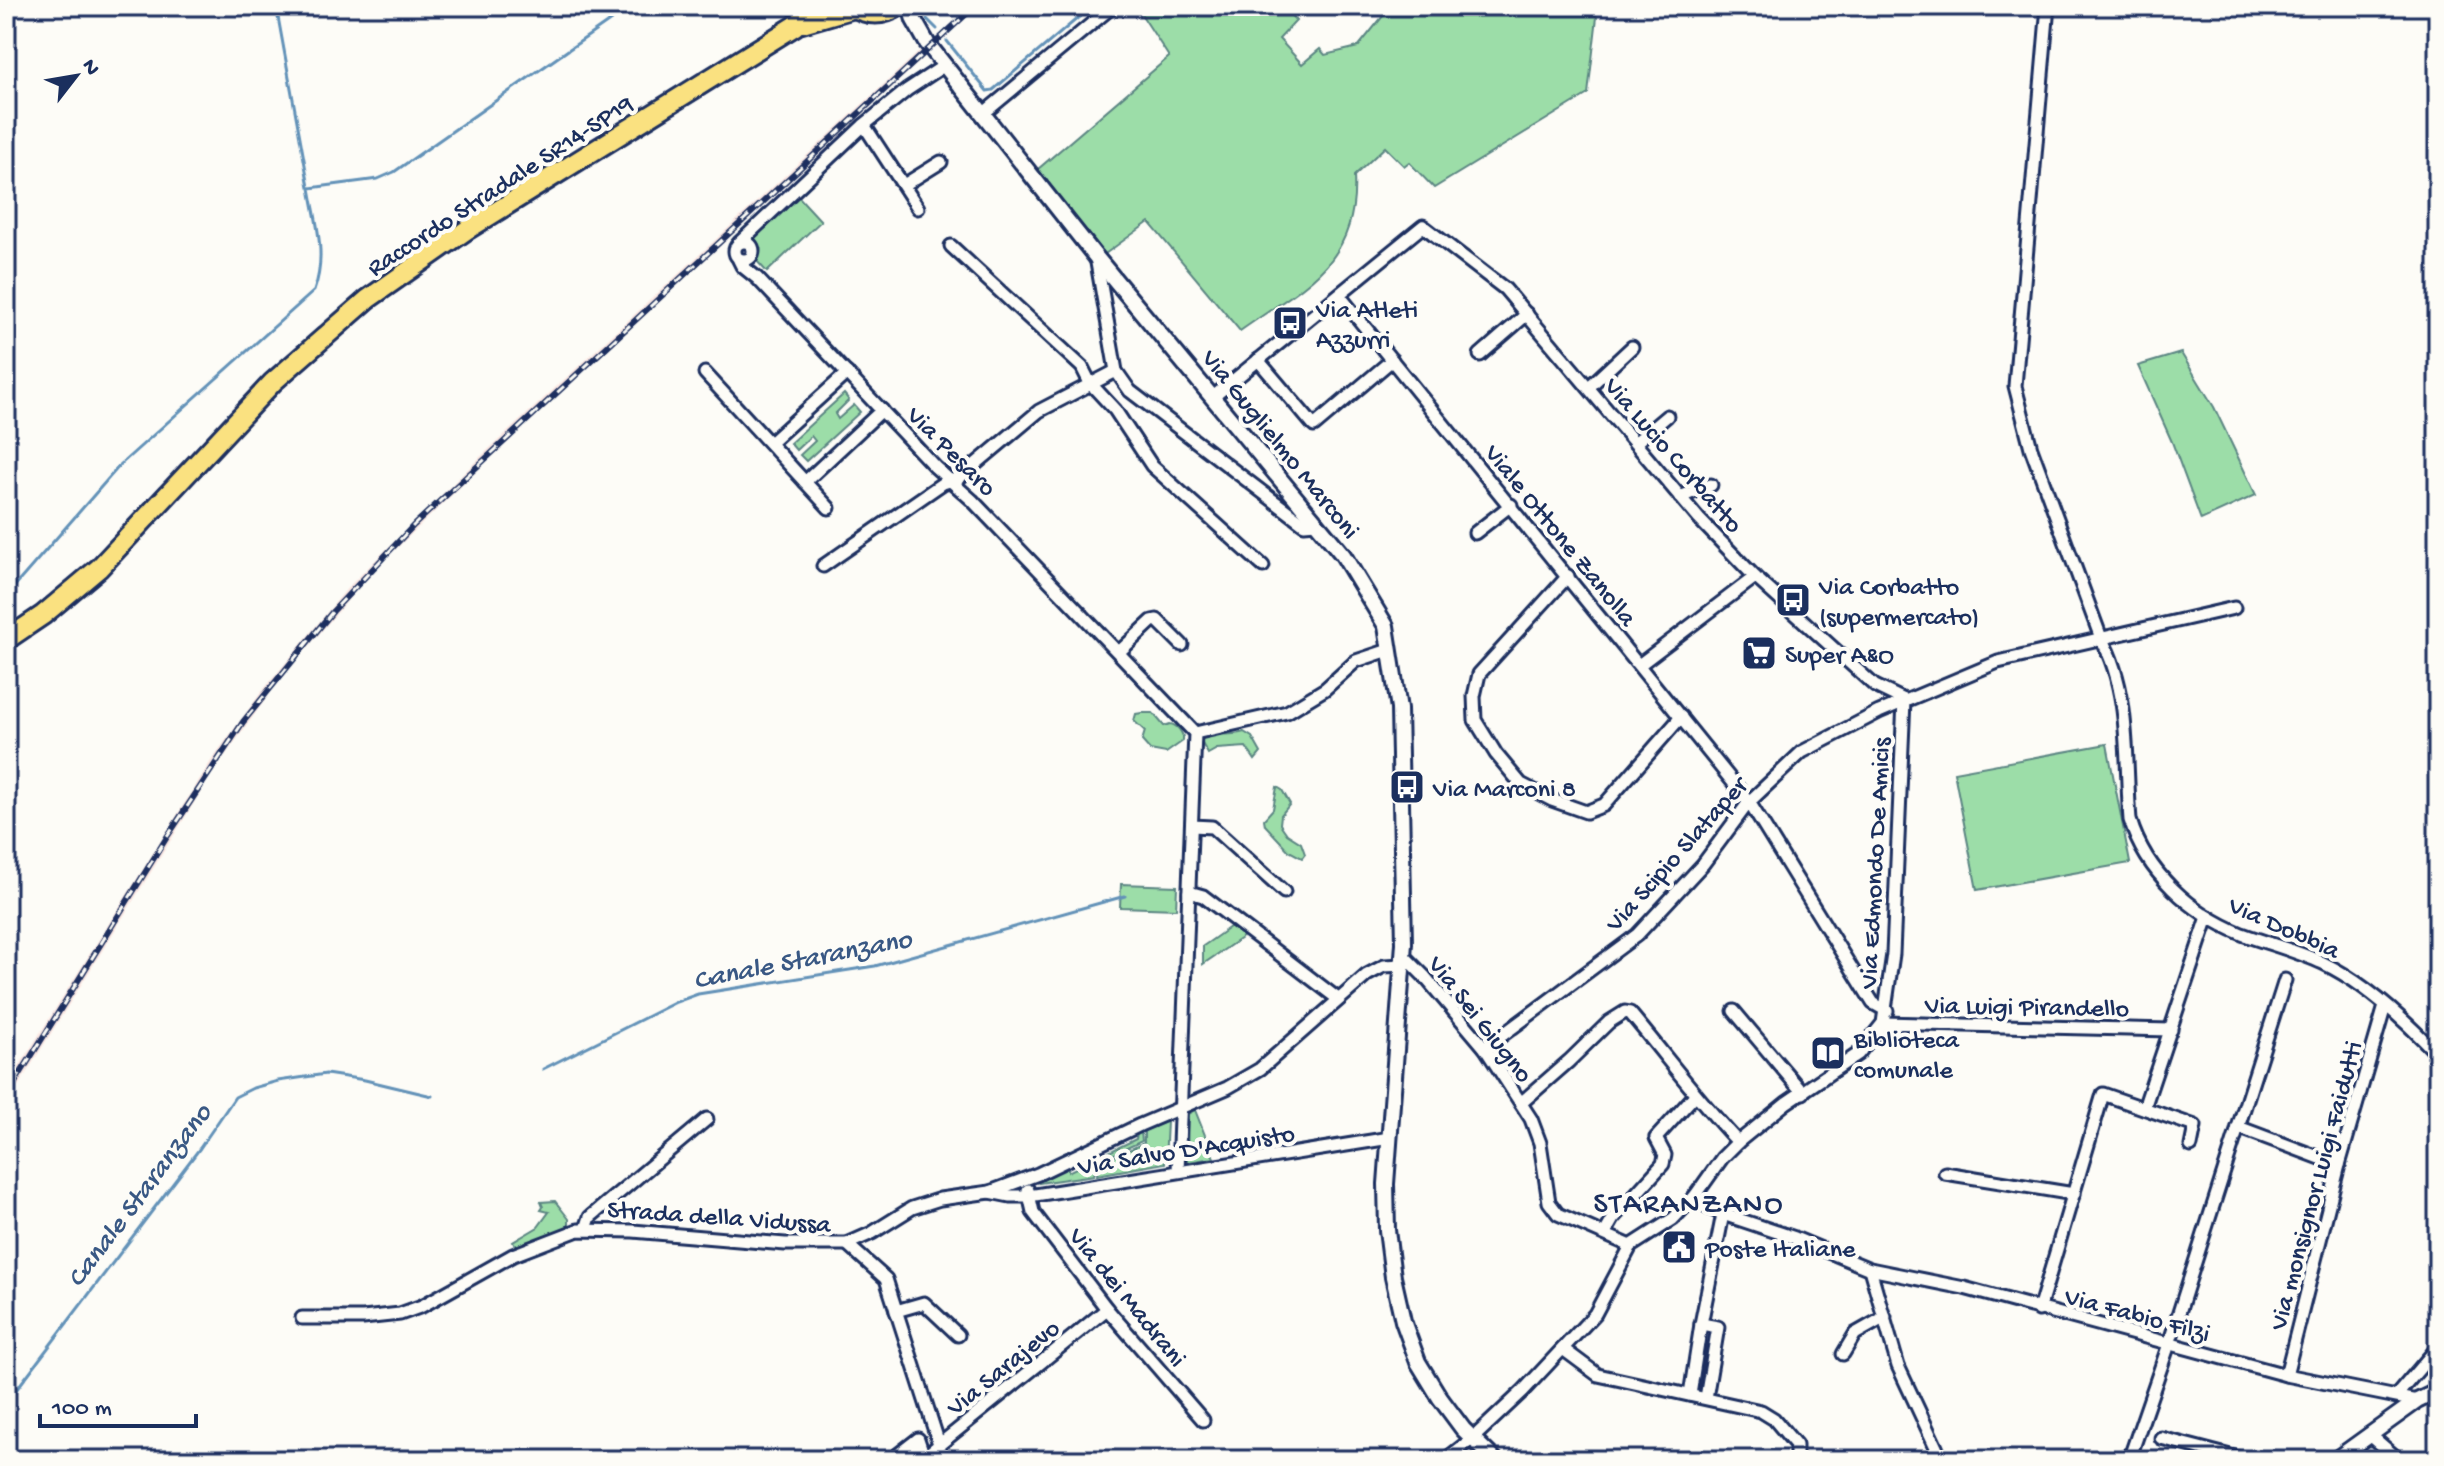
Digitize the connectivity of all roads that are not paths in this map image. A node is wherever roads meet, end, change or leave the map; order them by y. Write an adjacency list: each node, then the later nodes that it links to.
1 (815, 6): 7 (main road, Raccordo Stradale SR14-SP19)
2 (910, 6): 8 (street, Via Guglielmo Marconi)
3 (1113, 6): 10 (street)
4 (2048, 6): 46 (street, Via Dobbia)
5 (853, 7): 6 (main road, Raccordo Stradale SR14-SP19); 7 (main road, Raccordo Stradale SR14-SP19)
6 (891, 10): 8 (street, Via Guglielmo Marconi)
7 (795, 26): 47 (main road, Raccordo Stradale SR14-SP19)
8 (920, 32): 9 (street, Via Guglielmo Marconi)
9 (945, 65): 10 (street, Via Guglielmo Marconi); 11 (street)
10 (984, 113): 16 (street, Via Guglielmo Marconi)
11 (864, 125): 13 (street); 25 (street, Via Pesaro)
12 (941, 162): 13 (street)
13 (904, 185): 14 (street)
14 (918, 208)
15 (951, 246): 26 (street)
16 (1096, 257): 23 (street); 28 (street, Via Guglielmo Marconi)
17 (1339, 295): 18 (street, Via Lucio Corbatto); 21 (street); 22 (street, Viale Ottone Zanolla)
18 (1527, 314): 20 (street); 27 (street, Via Lucio Corbatto)
19 (1632, 347): 27 (street)
20 (1480, 355)
21 (1258, 360): 22 (street); 28 (street)
22 (1392, 360): 37 (street, Viale Ottone Zanolla)
23 (1116, 371): 26 (street); 39 (street)
24 (705, 373): 31 (street)
25 (847, 373): 29 (street, Via Pesaro); 31 (street)
26 (1090, 383): 33 (street); 42 (street)
27 (1589, 387): 32 (street, Via Lucio Corbatto)
28 (1213, 397): 39 (street, Via Guglielmo Marconi)
29 (882, 410): 33 (street, Via Pesaro); 34 (street)
30 (1667, 416): 32 (street)
31 (770, 443): 34 (street)
32 (1635, 443): 36 (street, Via Lucio Corbatto)
33 (952, 480): 41 (street); 50 (street, Via Pesaro)
34 (805, 482): 38 (street)
35 (1711, 485): 36 (street)
36 (1680, 497): 44 (street, Via Lucio Corbatto)
37 (1511, 505): 40 (street); 43 (street, Viale Ottone Zanolla)
38 (829, 508)
39 (1316, 523): 49 (street, Via Guglielmo Marconi)
40 (1475, 533)
41 (823, 566)
42 (1263, 566)
43 (1568, 576): 51 (street, Viale Ottone Zanolla); 55 (street)
44 (1755, 577): 51 (street); 52 (street, Via Lucio Corbatto)
45 (2234, 608): 46 (street, Via Edmondo De Amicis)
46 (2101, 638): 53 (street, Via Edmondo De Amicis); 61 (street, Via Dobbia)
47 (6, 640)
48 (1182, 645): 50 (street)
49 (1389, 650): 56 (street); 62 (street, Via Guglielmo Marconi)
50 (1119, 652): 56 (street, Via Pesaro)
51 (1639, 665): 55 (street, Viale Ottone Zanolla)
52 (1875, 686): 53 (street, Via Lucio Corbatto); 54 (street)
53 (1904, 700): 54 (street, Via Scipio Slataper); 67 (street, Via Edmondo De Amicis)
54 (1879, 712): 57 (street, Via Scipio Slataper)
55 (1681, 717): 57 (street, Viale Ottone Zanolla)
56 (1195, 733): 58 (street)
57 (1749, 802): 67 (street, Viale Ottone Zanolla); 69 (street, Via Scipio Slataper)
58 (1192, 826): 59 (street); 60 (street)
59 (1189, 892): 64 (street); 75 (street)
60 (1284, 892)
61 (2208, 917): 65 (street, Via Dobbia); 68 (street)
62 (1403, 960): 64 (street, Strada della Vidussa); 69 (street, Via Sei Giugno); 78 (street, Via Guglielmo Marconi)
63 (2285, 980): 77 (street)
64 (1338, 999): 75 (street, Strada della Vidussa)
65 (2385, 1006): 70 (street, Via Dobbia); 81 (street, Via monsignor Luigi Faidutti)
66 (1734, 1011): 71 (street)
67 (1885, 1017): 68 (street, Via Luigi Pirandello); 71 (street, Via Edmondo De Amicis)
68 (2171, 1030): 74 (street)
69 (1485, 1048): 73 (street, Via Sei Giugno)
70 (2438, 1055)
71 (1803, 1093): 79 (street, Via Edmondo De Amicis)
72 (1695, 1095): 73 (street); 79 (street); 91 (street)
73 (1521, 1103): 91 (street, Via Sei Giugno)
74 (2144, 1108): 80 (street); 86 (street)
75 (1181, 1109): 82 (street); 84 (street, Strada della Vidussa)
76 (707, 1119): 90 (street, Strada della Vidussa)
77 (2238, 1127): 81 (street); 102 (street)
78 (1390, 1138): 82 (street, Via Salvo D'Acquisto); 115 (street, Via Guglielmo Marconi)
79 (1738, 1142): 88 (street, Via Edmondo De Amicis)
80 (2191, 1146)
81 (2339, 1165): 106 (street, Via monsignor Luigi Faidutti)
82 (1178, 1171): 87 (street, Via Salvo D'Acquisto)
83 (1945, 1173): 86 (street)
84 (1027, 1178): 85 (street, Strada della Vidussa); 87 (street)
85 (990, 1192): 87 (street, Via Salvo D'Acquisto); 92 (street, Strada della Vidussa)
86 (2074, 1194): 96 (street)
87 (1029, 1196): 95 (street, Via dei Madrani)
88 (1695, 1196): 89 (street, Via Fabio Filzi); 93 (street, Via Edmondo De Amicis)
89 (1723, 1214): 94 (street, Via Fabio Filzi); 100 (street)
90 (586, 1229): 92 (street, Strada della Vidussa); 99 (street, Strada della Vidussa)
91 (1605, 1233): 93 (street, Via Sei Giugno)
92 (847, 1244): 97 (street)
93 (1631, 1246): 104 (street)
94 (1870, 1269): 96 (street, Via Fabio Filzi); 98 (street)
95 (1107, 1309): 112 (street, Via dei Madrani); 116 (street, Via Sarajevo)
96 (2039, 1310): 102 (street, Via Fabio Filzi)
97 (896, 1311): 101 (street); 116 (street)
98 (1885, 1317): 105 (street); 123 (street)
99 (302, 1318)
100 (1701, 1324): 108 (street); 110 (street)
101 (958, 1335)
102 (2169, 1344): 106 (street, Via Fabio Filzi); 117 (street)
103 (2438, 1347): 109 (street)
104 (1563, 1349): 108 (street); 115 (street)
105 (1843, 1354)
106 (2286, 1375): 109 (street, Via Fabio Filzi)
107 (2438, 1391): 111 (street)
108 (1690, 1395): 110 (street)
109 (2396, 1396): 111 (street, Via Fabio Filzi)
110 (1706, 1398): 122 (street)
111 (2417, 1401): 113 (street)
112 (1203, 1420)
113 (2369, 1434): 126 (street); 127 (street)
114 (2161, 1438): 125 (street)
115 (1472, 1439): 120 (street); 121 (street, Via Guglielmo Marconi)
116 (939, 1444): 118 (street, Via Sarajevo)
117 (2134, 1457): 124 (street)
118 (924, 1458): 119 (street)
119 (891, 1460)
120 (1445, 1460)
121 (1495, 1460)
122 (1796, 1460)
123 (1942, 1460)
124 (2116, 1460)
125 (2246, 1460)
126 (2335, 1460)
127 (2399, 1460)

